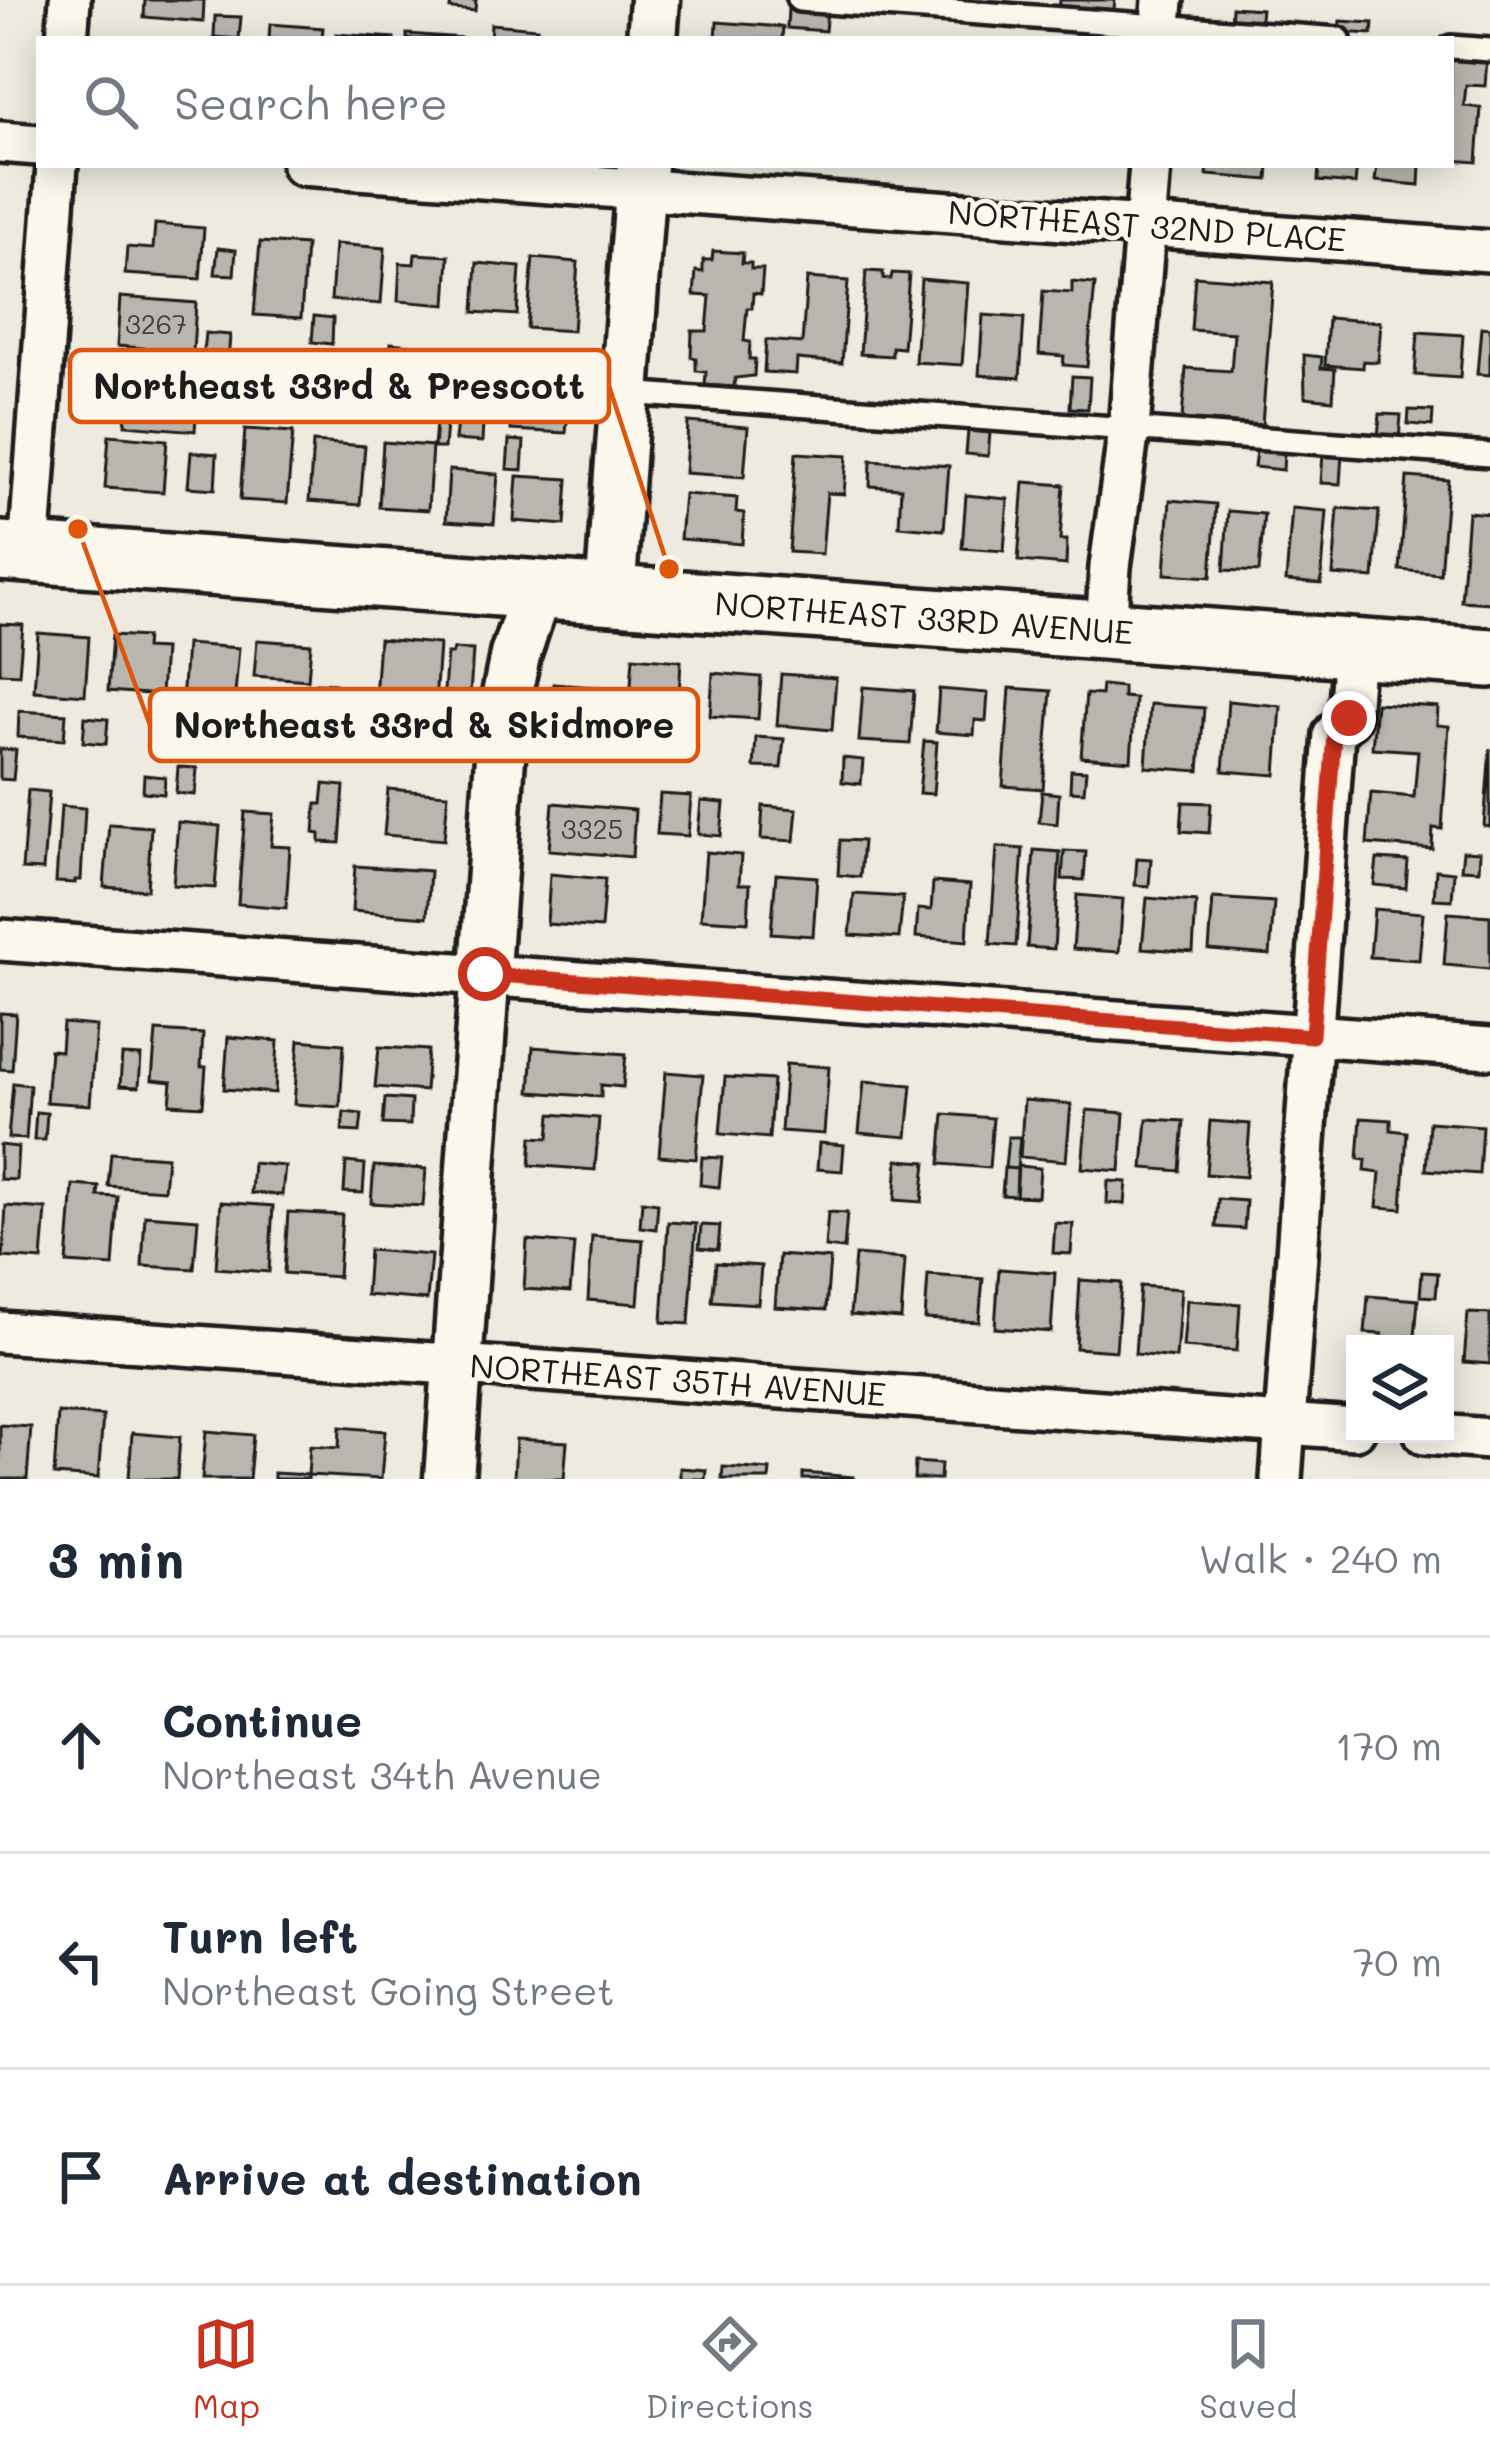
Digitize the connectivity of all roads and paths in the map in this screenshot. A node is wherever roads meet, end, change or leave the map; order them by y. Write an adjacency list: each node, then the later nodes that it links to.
1 (70, 0): 5 (street)
2 (655, 0): 6 (street)
3 (799, 0): 4 (lane)
4 (1161, 22): 7 (lane)
5 (67, 36)
6 (652, 36)
7 (1308, 36)
8 (1454, 47): 9 (lane)
9 (1490, 50)
10 (0, 142): 11 (street)
11 (36, 145)
12 (57, 168): 21 (street)
13 (380, 168): 15 (street, NORTHEAST 32ND PLACE)
14 (1150, 168): 16 (street)
15 (641, 178): 16 (street, NORTHEAST 32ND PLACE); 18 (street)
16 (1146, 226): 17 (street, NORTHEAST 32ND PLACE); 19 (street)
17 (1490, 251)
18 (626, 393): 19 (lane); 23 (street)
19 (1130, 429): 20 (lane); 24 (street)
20 (1490, 455)
21 (14, 552): 22 (main road, NORTHEAST 33RD AVENUE)
22 (537, 590): 23 (main road, NORTHEAST 33RD AVENUE); 28 (street)
23 (610, 595): 24 (main road, NORTHEAST 33RD AVENUE)
24 (1106, 631): 25 (main road, NORTHEAST 33RD AVENUE)
25 (1354, 648): 26 (main road, NORTHEAST 33RD AVENUE); 29 (street)
26 (1490, 658)
27 (0, 940): 28 (street)
28 (485, 974): 29 (street); 32 (street)
29 (1312, 1036): 30 (street); 33 (street)
30 (1490, 1048)
31 (0, 1332): 32 (street, NORTHEAST 35TH AVENUE)
32 (457, 1364): 33 (street, NORTHEAST 35TH AVENUE); 37 (street)
33 (1285, 1424): 34 (street, NORTHEAST 35TH AVENUE); 38 (street)
34 (1346, 1428)
35 (1454, 1436): 36 (street)
36 (1490, 1438)
37 (448, 1479)
38 (1281, 1479)

